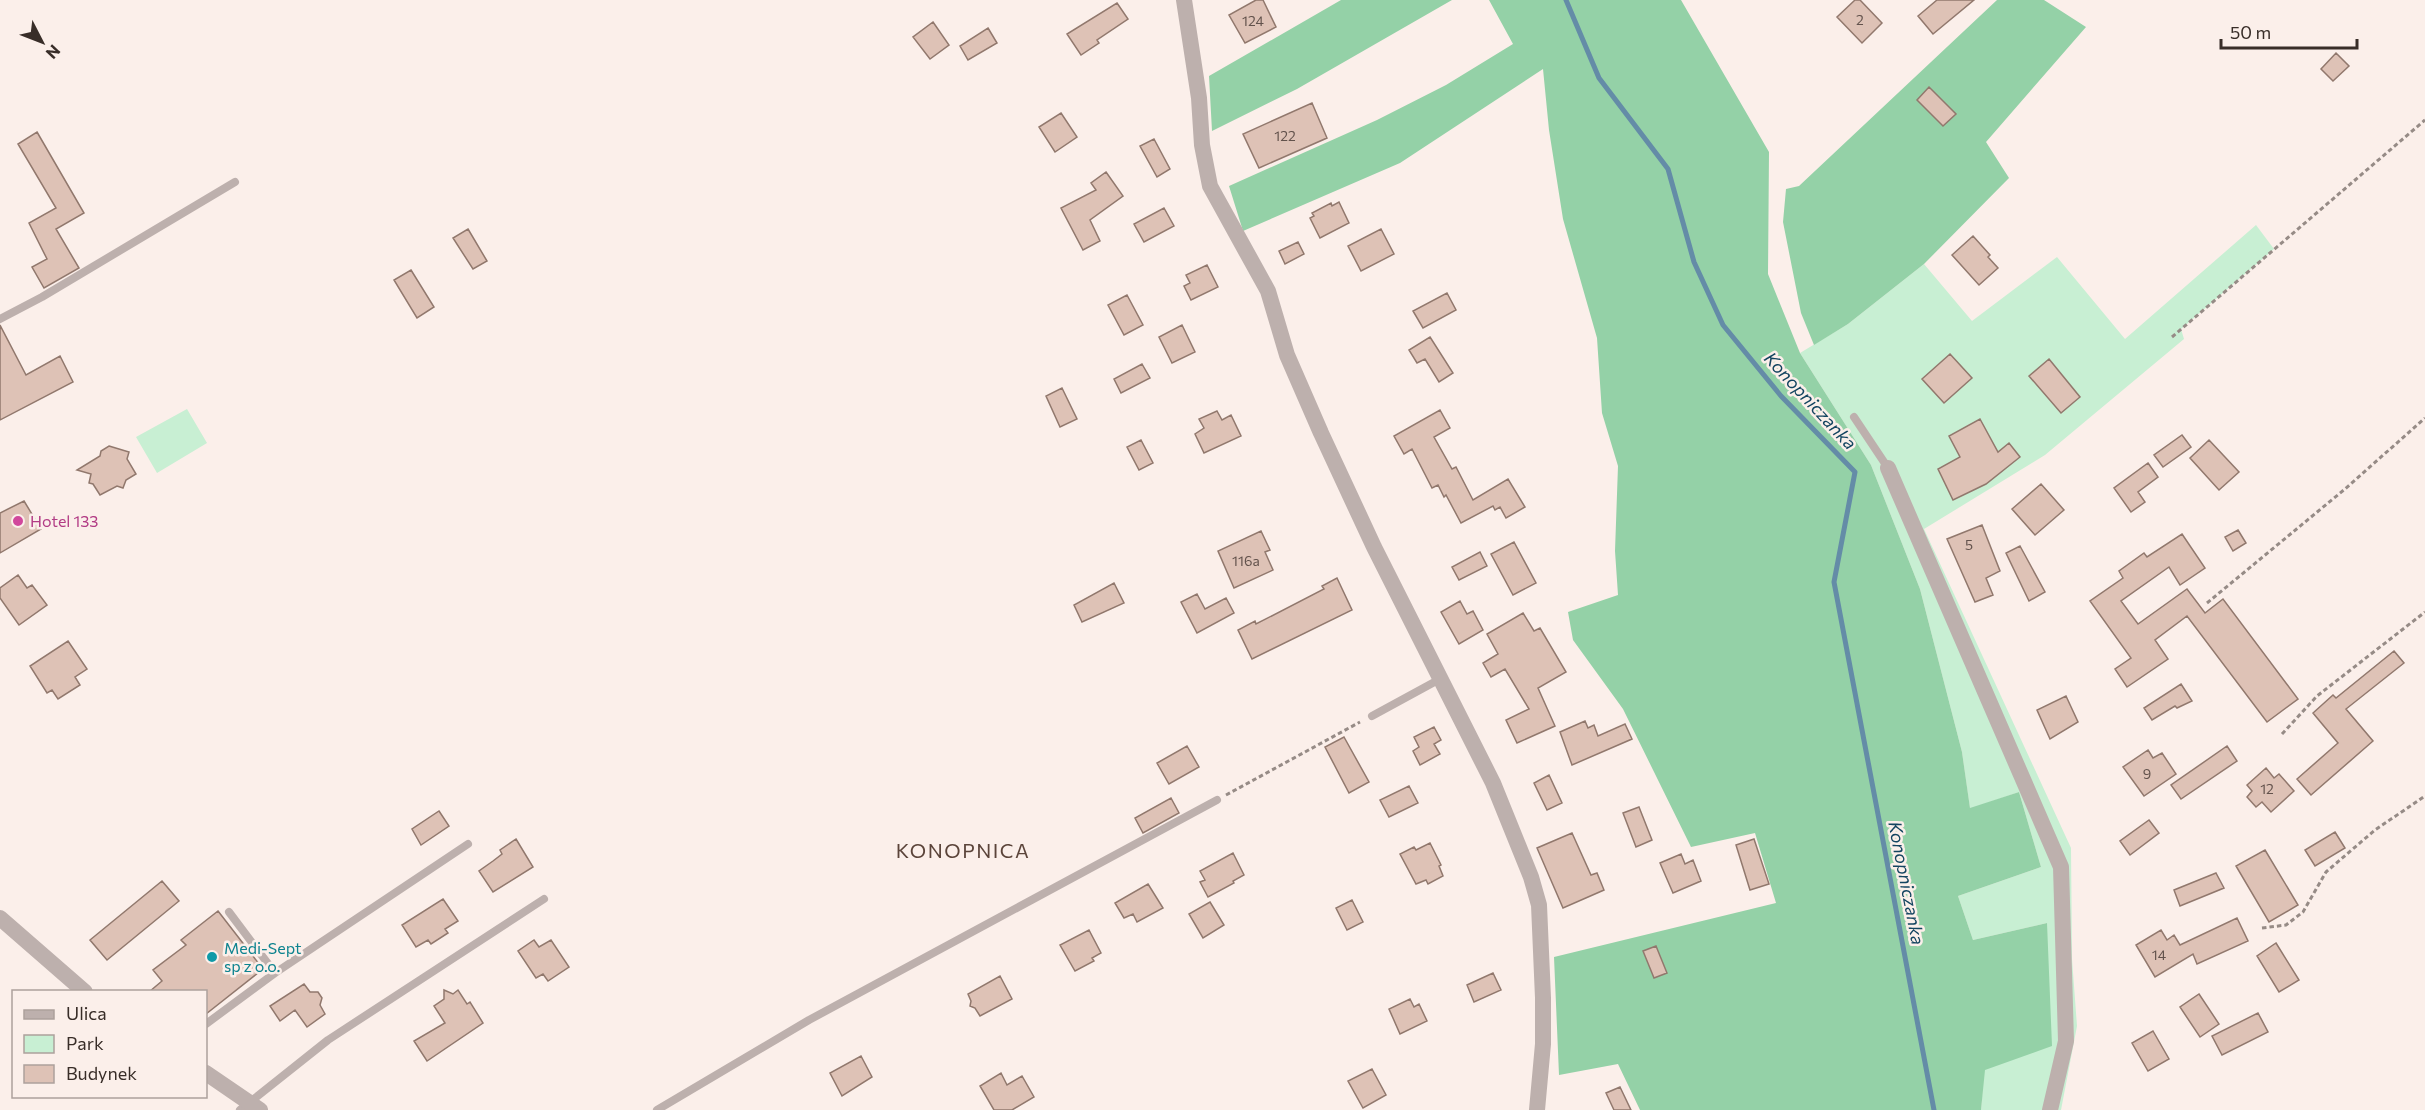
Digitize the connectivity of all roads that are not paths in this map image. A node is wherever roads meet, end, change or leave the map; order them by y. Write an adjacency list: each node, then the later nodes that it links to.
1 (1184, 0): 6 (street)
2 (235, 182): 3 (lane)
3 (0, 319)
4 (1854, 417): 5 (lane)
5 (1888, 468): 20 (street)
6 (1440, 679): 7 (lane); 19 (street)
7 (1372, 716)
8 (1217, 800): 18 (lane)
9 (468, 844): 13 (lane)
10 (544, 899): 17 (lane)
11 (229, 912): 13 (lane)
12 (0, 918): 14 (street)
13 (275, 973): 15 (lane)
14 (83, 990)
15 (207, 1023)
16 (207, 1074): 17 (street)
17 (250, 1108)
18 (657, 1110)
19 (1537, 1110)
20 (2050, 1110)

